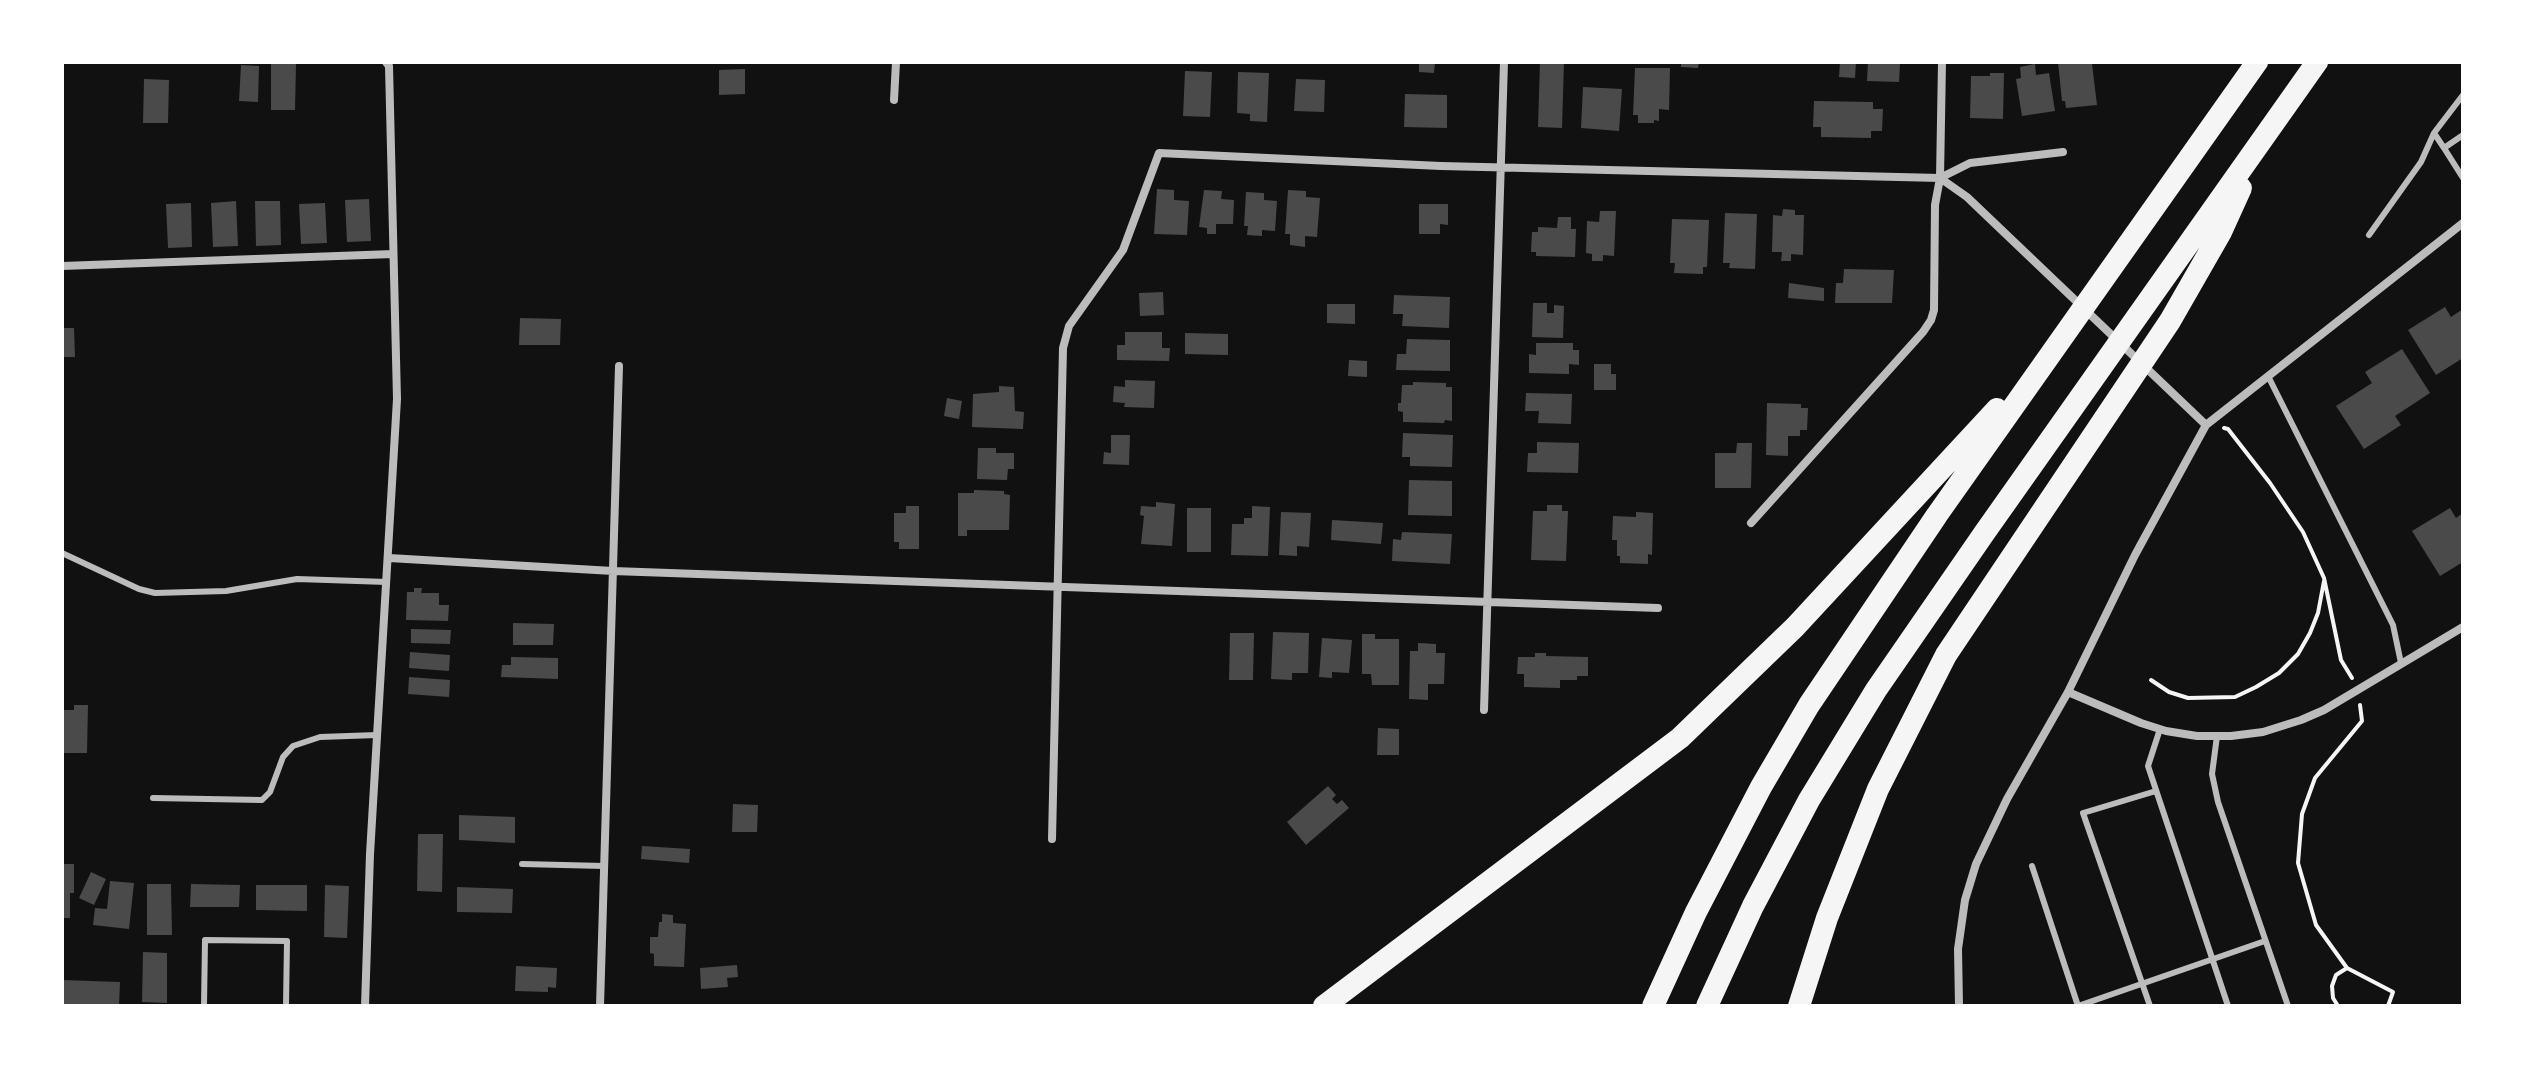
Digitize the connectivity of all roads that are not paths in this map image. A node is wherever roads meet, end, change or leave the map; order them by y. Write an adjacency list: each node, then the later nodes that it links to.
1 (386, 62): 19 (street)
2 (896, 62): 8 (street)
3 (1504, 62): 14 (street)
4 (1942, 62): 15 (street)
5 (2257, 62): 21 (highway)
6 (2317, 62): 11 (highway)
7 (2463, 95): 9 (lane)
8 (894, 100)
9 (2434, 133): 12 (lane); 18 (lane)
10 (2463, 135): 12 (lane)
11 (2263, 140): 55 (highway); 56 (highway)
12 (2444, 148): 16 (lane)
13 (2063, 152): 15 (street)
14 (1500, 167): 15 (street); 30 (street); 31 (street)
15 (1940, 178): 24 (street); 25 (street)
16 (2463, 178)
17 (2463, 223): 23 (street)
18 (2369, 235)
19 (393, 254): 20 (street); 27 (street)
20 (62, 266)
21 (2070, 328): 53 (highway); 54 (highway)
22 (619, 366): 28 (street)
23 (2268, 376): 24 (street); 34 (lane)
24 (2206, 425): 35 (street)
25 (1751, 523)
26 (62, 553): 29 (lane)
27 (389, 558): 28 (street); 29 (street)
28 (613, 571): 30 (street); 44 (street)
29 (387, 582): 38 (street)
30 (1056, 587): 31 (street); 42 (street)
31 (1487, 603): 32 (street); 36 (street)
32 (1658, 608)
33 (2463, 627): 34 (street)
34 (2401, 663): 39 (street)
35 (2068, 692): 37 (street); 57 (street)
36 (1484, 710)
37 (2160, 729): 39 (street); 40 (lane)
38 (377, 735): 41 (lane); 51 (street)
39 (2217, 736): 46 (lane)
40 (2156, 791): 47 (lane); 48 (lane)
41 (153, 798)
42 (1052, 839)
43 (522, 864): 44 (lane)
44 (604, 866): 52 (street)
45 (2032, 866): 58 (lane)
46 (2265, 941): 47 (lane); 61 (lane)
47 (2212, 959): 48 (lane); 60 (lane)
48 (2142, 984): 58 (lane); 59 (lane)
49 (204, 1006): 50 (lane)
50 (286, 1006)
51 (365, 1006)
52 (600, 1006)
53 (1324, 1006)
54 (1653, 1006)
55 (1707, 1006)
56 (1799, 1006)
57 (1959, 1006)
58 (2078, 1006)
59 (2150, 1006)
60 (2228, 1006)
61 (2288, 1006)

